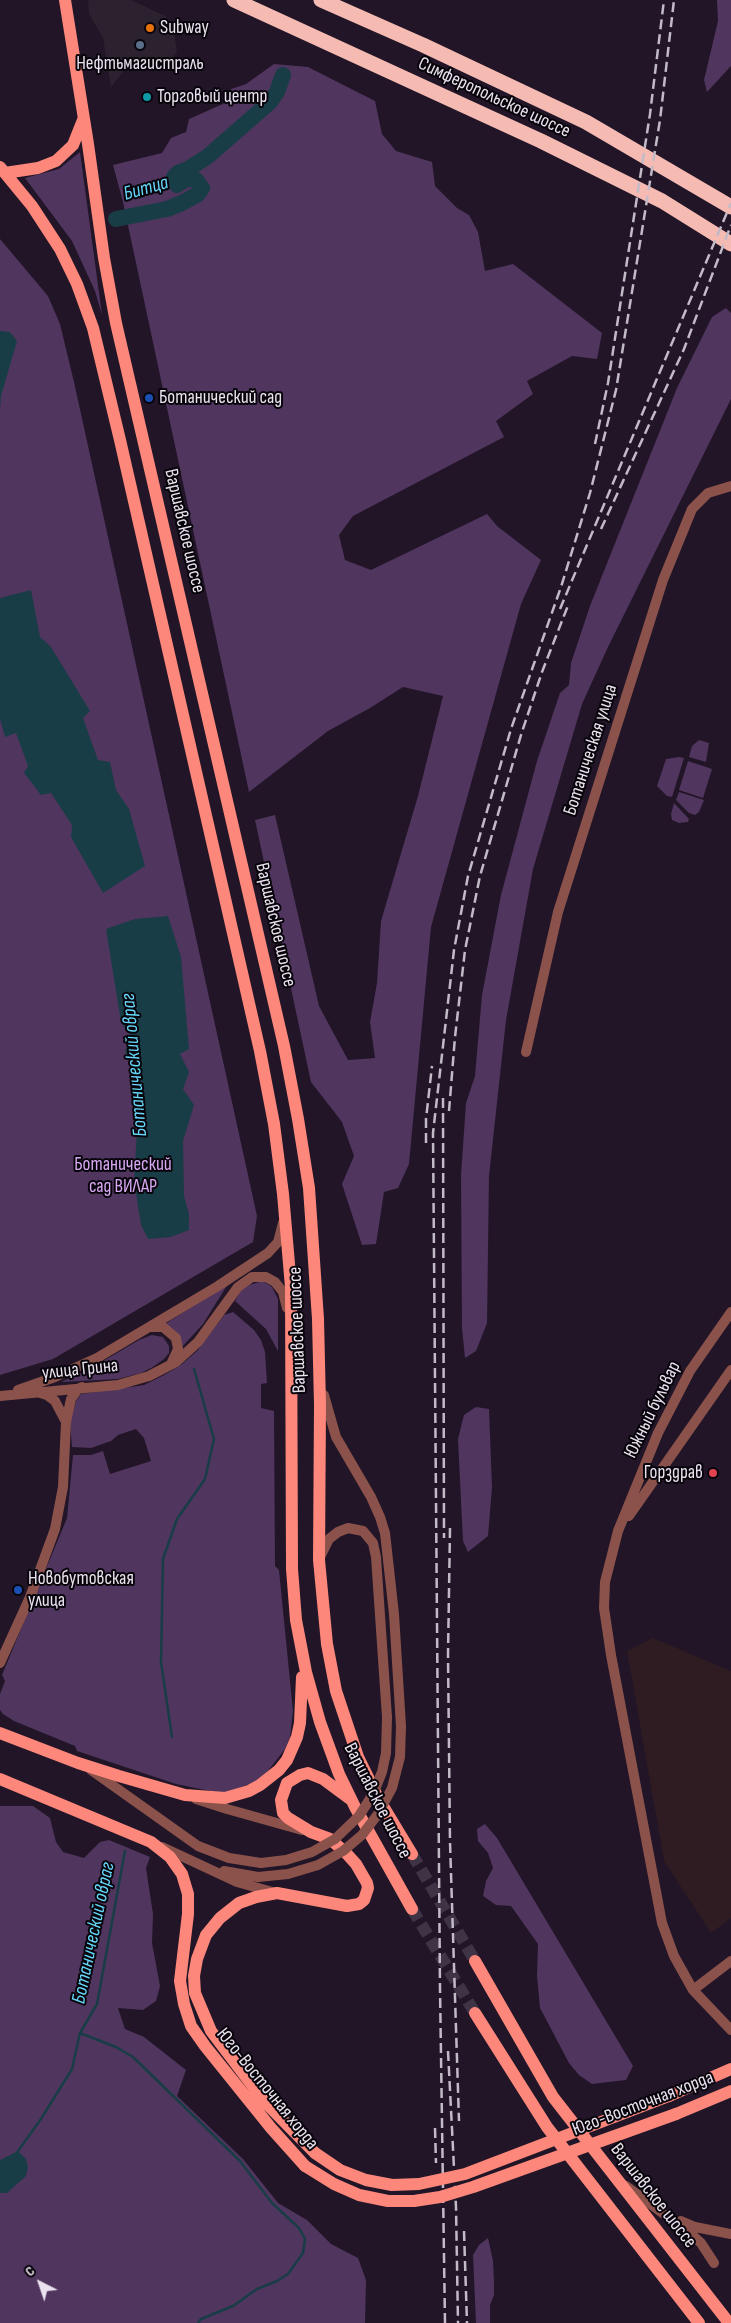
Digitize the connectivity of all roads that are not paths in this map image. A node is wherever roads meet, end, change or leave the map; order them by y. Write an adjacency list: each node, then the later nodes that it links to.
1 (65, 0): 6 (main road, Варшавское шоссе)
2 (234, 0): 11 (highway, Симферопольское шоссе)
3 (321, 0): 5 (highway, Симферопольское шоссе)
4 (339, 0): 5 (highway)
5 (423, 45): 10 (highway, Симферопольское шоссе)
6 (84, 119): 8 (main road); 20 (main road, Варшавское шоссе)
7 (0, 159): 8 (main road)
8 (28, 169): 9 (main road)
9 (2, 172): 14 (main road, Варшавское шоссе)
10 (731, 207)
11 (731, 244)
12 (731, 486): 13 (street, Ботаническая улица)
13 (526, 1052)
14 (284, 1194): 16 (street, улица Грина); 17 (main road, Варшавское шоссе)
15 (731, 1312): 27 (street, Южный бульвар)
16 (149, 1328): 18 (street); 22 (street, улица Грина)
17 (292, 1349): 18 (street, улица Грина); 29 (main road, Варшавское шоссе)
18 (162, 1370): 21 (street, улица Грина)
19 (731, 1370): 27 (street, Южный бульвар)
20 (320, 1375): 28 (main road, Варшавское шоссе); 41 (street, bridge)
21 (82, 1387): 23 (street, улица Грина); 25 (street)
22 (37, 1388): 23 (street, улица Грина); 24 (street, улица Грина); 26 (street)
23 (60, 1389): 25 (street)
24 (0, 1396)
25 (68, 1409): 26 (street)
26 (66, 1422): 30 (street)
27 (618, 1531): 46 (street, Южный бульвар)
28 (318, 1560): 34 (street, bridge); 40 (main road, Варшавское шоссе)
29 (301, 1649): 36 (main road); 37 (main road, Варшавское шоссе)
30 (0, 1663)
31 (0, 1727): 33 (street)
32 (0, 1734): 33 (main road)
33 (16, 1738): 34 (main road)
34 (78, 1763): 36 (main road)
35 (0, 1780): 39 (main road, Юго-Восточная хорда)
36 (185, 1795): 38 (street)
37 (352, 1801): 38 (main road); 43 (main road, Варшавское шоссе)
38 (311, 1832): 42 (main road)
39 (151, 1842): 41 (street); 50 (main road, Юго-Восточная хорда, bridge)
40 (412, 1854)
41 (197, 1863): 42 (street)
42 (277, 1893): 49 (main road, Юго-Восточная хорда, bridge)
43 (412, 1909)
44 (475, 1961): 51 (main road, Варшавское шоссе)
45 (731, 1961): 46 (street)
46 (694, 1990): 48 (street, Южный бульвар)
47 (475, 2013): 55 (main road)
48 (731, 2030)
49 (731, 2070)
50 (731, 2091)
51 (615, 2178): 52 (street); 56 (main road, Варшавское шоссе)
52 (658, 2209): 53 (street); 54 (street)
53 (731, 2234)
54 (714, 2263)
55 (699, 2323)
56 (730, 2323)

